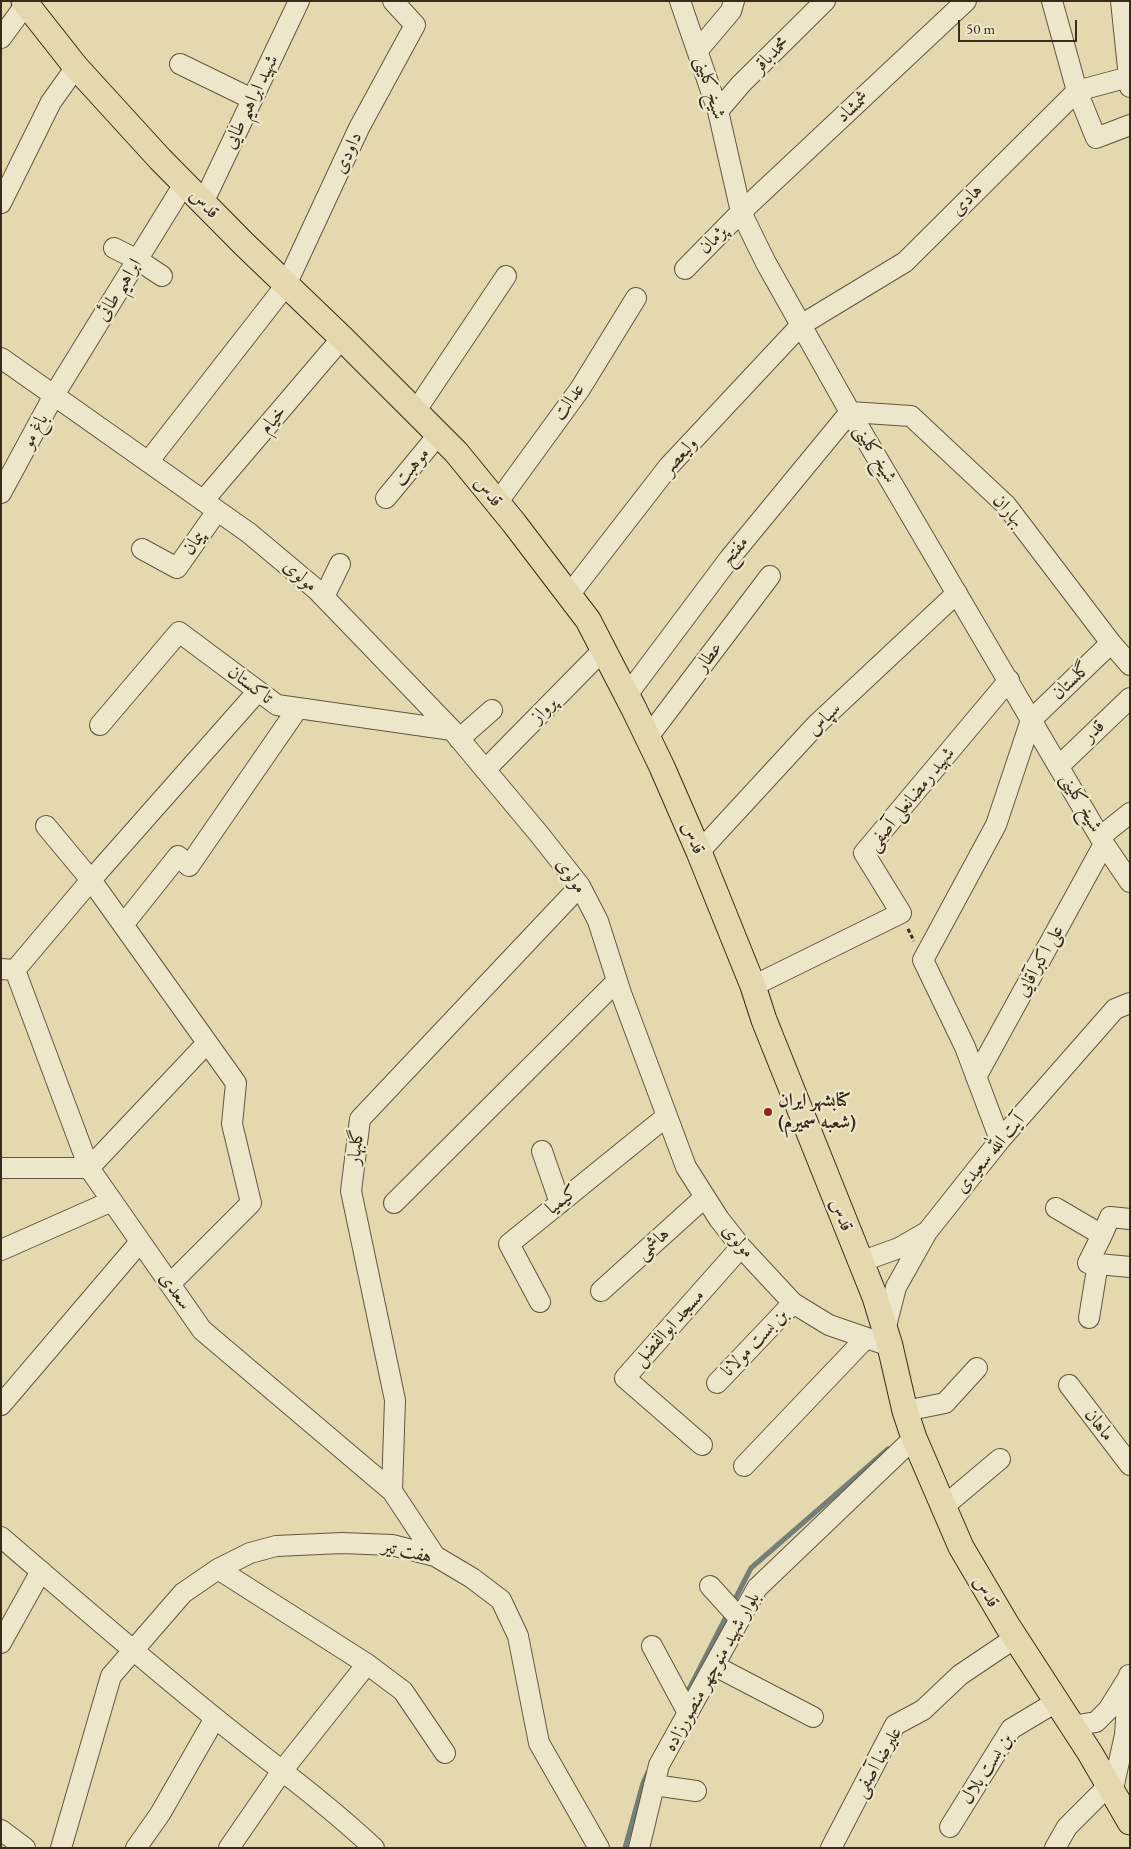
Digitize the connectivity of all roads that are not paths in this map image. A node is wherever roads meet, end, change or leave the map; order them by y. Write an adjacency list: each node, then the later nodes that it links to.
1 (299, 1): 17 (street, شهید ابراهیم طایی)
2 (392, 1): 29 (street, داودی)
3 (680, 1): 11 (street, شیخ کلینی)
4 (734, 1): 11 (street)
5 (825, 1): 18 (street, محمدباقر)
6 (966, 1): 23 (street, شمشاد)
7 (1052, 1): 16 (street)
8 (1121, 1): 14 (street)
9 (25, 3): 10 (street); 13 (main road, قدس)
10 (1, 38)
11 (698, 50): 18 (street, شیخ کلینی)
12 (180, 64): 17 (street)
13 (76, 67): 20 (main road, قدس); 22 (street)
14 (1130, 77): 15 (street); 16 (street, هادی)
15 (1130, 87)
16 (1078, 91): 19 (street); 31 (street, هادی)
17 (252, 99): 21 (street, شهید ابراهیم طایی)
18 (718, 111): 23 (street, شیخ کلینی)
19 (1130, 125)
20 (184, 184): 21 (main road, قدس); 25 (street, ابراهیم طائی)
21 (203, 202): 29 (main road, قدس)
22 (1, 203)
23 (741, 212): 26 (street, پژمان); 31 (street, شیخ کلینی)
24 (114, 248): 25 (street)
25 (138, 260): 27 (street); 34 (street, ابراهیم طائی)
26 (685, 269)
27 (162, 276)
28 (506, 276): 35 (street)
29 (286, 285): 32 (main road, قدس); 38 (street)
30 (636, 298): 41 (street, عدالت)
31 (801, 324): 36 (street, شیخ کلینی); 47 (street, ولیعصر)
32 (342, 338): 35 (main road, قدس); 42 (street, خیام)
33 (1, 358): 34 (street, مولوی)
34 (54, 395): 38 (street, مولوی); 39 (street, باغ مو)
35 (415, 412): 37 (main road, قدس)
36 (850, 412): 46 (street, شیخ کلینی); 49 (street, بهاران); 54 (street, مفتح)
37 (438, 435): 40 (street, موهبت); 41 (main road, قدس)
38 (148, 462): 42 (street, مولوی)
39 (1, 493)
40 (386, 498)
41 (497, 503): 47 (main road, قدس)
42 (210, 506): 43 (street, پیمان); 48 (street, مولوی)
43 (142, 549)
44 (340, 564): 48 (street)
45 (770, 576): 61 (street, عطار)
46 (958, 593): 52 (street, شیخ کلینی); 67 (street, سپاس)
47 (568, 595): 50 (main road, قدس)
48 (324, 597): 60 (street, مولوی)
49 (1111, 643): 51 (street, بهاران); 58 (street, گلستان)
50 (603, 650): 54 (main road, قدس); 63 (street, پرواز)
51 (1130, 665)
52 (1008, 680): 58 (street, شیخ کلینی); 74 (street, شهید رمضانعلی آصفی)
53 (258, 691): 56 (street, تاکستان); 59 (street, تاکستان); 68 (street)
54 (627, 695): 61 (main road, قدس)
55 (1130, 698): 62 (street, قدر)
56 (298, 708): 60 (street, تاکستان); 71 (street)
57 (492, 710): 60 (street)
58 (1031, 720): 62 (street, شیخ کلینی); 77 (street)
59 (100, 724)
60 (455, 734): 63 (street, مولوی)
61 (648, 738): 67 (main road, قدس)
62 (1059, 766): 66 (street, شیخ کلینی)
63 (485, 770): 70 (street, مولوی)
64 (1130, 813): 66 (street)
65 (46, 826): 68 (street)
66 (1102, 840): 69 (street, شیخ کلینی); 77 (street, علی اکبرآقایی)
67 (699, 852): 74 (main road, قدس)
68 (90, 880): 71 (street); 72 (street)
69 (1130, 882)
70 (580, 886): 73 (street, مولوی); 113 (street, گلبهار)
71 (123, 925): 76 (street)
72 (8, 970): 82 (street, سعدی)
73 (617, 981): 78 (street, مولوی); 86 (street)
74 (753, 986): 94 (main road, قدس)
75 (1130, 1003): 79 (street, آیت الله سعیدی)
76 (207, 1043): 82 (street); 97 (street)
77 (976, 1077): 79 (street)
78 (667, 1116): 83 (street, مولوی); 85 (street, کیمیا)
79 (1000, 1140): 89 (street, آیت الله سعیدی)
80 (542, 1151): 85 (street)
81 (1, 1168): 82 (street)
82 (89, 1168): 84 (street, سعدی)
83 (705, 1197): 92 (street, مولوی); 98 (street, هاشمی)
84 (112, 1202): 91 (street, سعدی); 93 (street)
85 (560, 1202): 99 (street, کیمیا)
86 (394, 1203)
87 (1056, 1208): 90 (street)
88 (1130, 1219): 90 (street)
89 (927, 1232): 94 (street); 102 (street, آیت الله سعیدی)
90 (1102, 1235): 95 (street)
91 (140, 1242): 97 (street, سعدی); 106 (street)
92 (741, 1247): 100 (street, مولوی); 109 (street, مسجد ابوالفضل)
93 (1, 1250)
94 (860, 1262): 102 (main road, قدس)
95 (1098, 1263): 96 (street); 101 (street)
96 (1130, 1267)
97 (170, 1284): 113 (street, سعدی)
98 (601, 1291)
99 (540, 1302)
100 (793, 1303): 102 (street, مولوی); 104 (street, بن بست مولانا)
101 (1090, 1318)
102 (880, 1338): 107 (main road, قدس); 112 (street)
103 (977, 1368): 107 (street)
104 (717, 1383)
105 (1069, 1385): 111 (street, ماهان)
106 (1, 1405)
107 (905, 1411): 108 (main road, قدس)
108 (914, 1438): 114 (main road, قدس); 120 (street, بلوار شهید منوچهر منصورزاده)
109 (702, 1445)
110 (1000, 1459): 114 (street)
111 (1130, 1465)
112 (744, 1466)
113 (392, 1490): 116 (street, سعدی)
114 (942, 1507): 121 (main road, قدس)
115 (1, 1538): 118 (street)
116 (434, 1556): 117 (street, هفت تیر); 146 (street, هفت تیر)
117 (218, 1569): 124 (street, هفت تیر); 125 (street)
118 (41, 1571): 122 (street); 124 (street)
119 (710, 1586): 120 (street)
120 (734, 1612): 126 (street, بلوار شهید منوچهر منصورزاده)
121 (1015, 1638): 128 (main road, قدس); 148 (street, علیرضا آصفی)
122 (1, 1642)
123 (652, 1646): 129 (street)
124 (134, 1650): 131 (street); 142 (street, هفت تیر)
125 (367, 1664): 133 (street); 134 (street)
126 (714, 1666): 129 (street, بلوار شهید منوچهر منصورزاده); 130 (street)
127 (1130, 1675): 132 (street); 136 (street)
128 (1056, 1702): 132 (main road, قدس); 139 (street, بن بست بلال)
129 (684, 1706): 135 (street, بلوار شهید منوچهر منصورزاده)
130 (813, 1717)
131 (215, 1718): 134 (street); 143 (street)
132 (1072, 1726): 136 (main road, قدس)
133 (445, 1753)
134 (282, 1772): 144 (street); 145 (street)
135 (654, 1785): 137 (street); 147 (street, بلوار شهید منوچهر منصورزاده)
136 (1110, 1790): 138 (main road, قدس); 149 (street)
137 (696, 1792)
138 (1130, 1822)
139 (950, 1826)
140 (1, 1830): 141 (street)
141 (25, 1848)
142 (61, 1848)
143 (136, 1848)
144 (229, 1848)
145 (374, 1848)
146 (599, 1848)
147 (640, 1848)
148 (831, 1848)
149 (1055, 1848)

